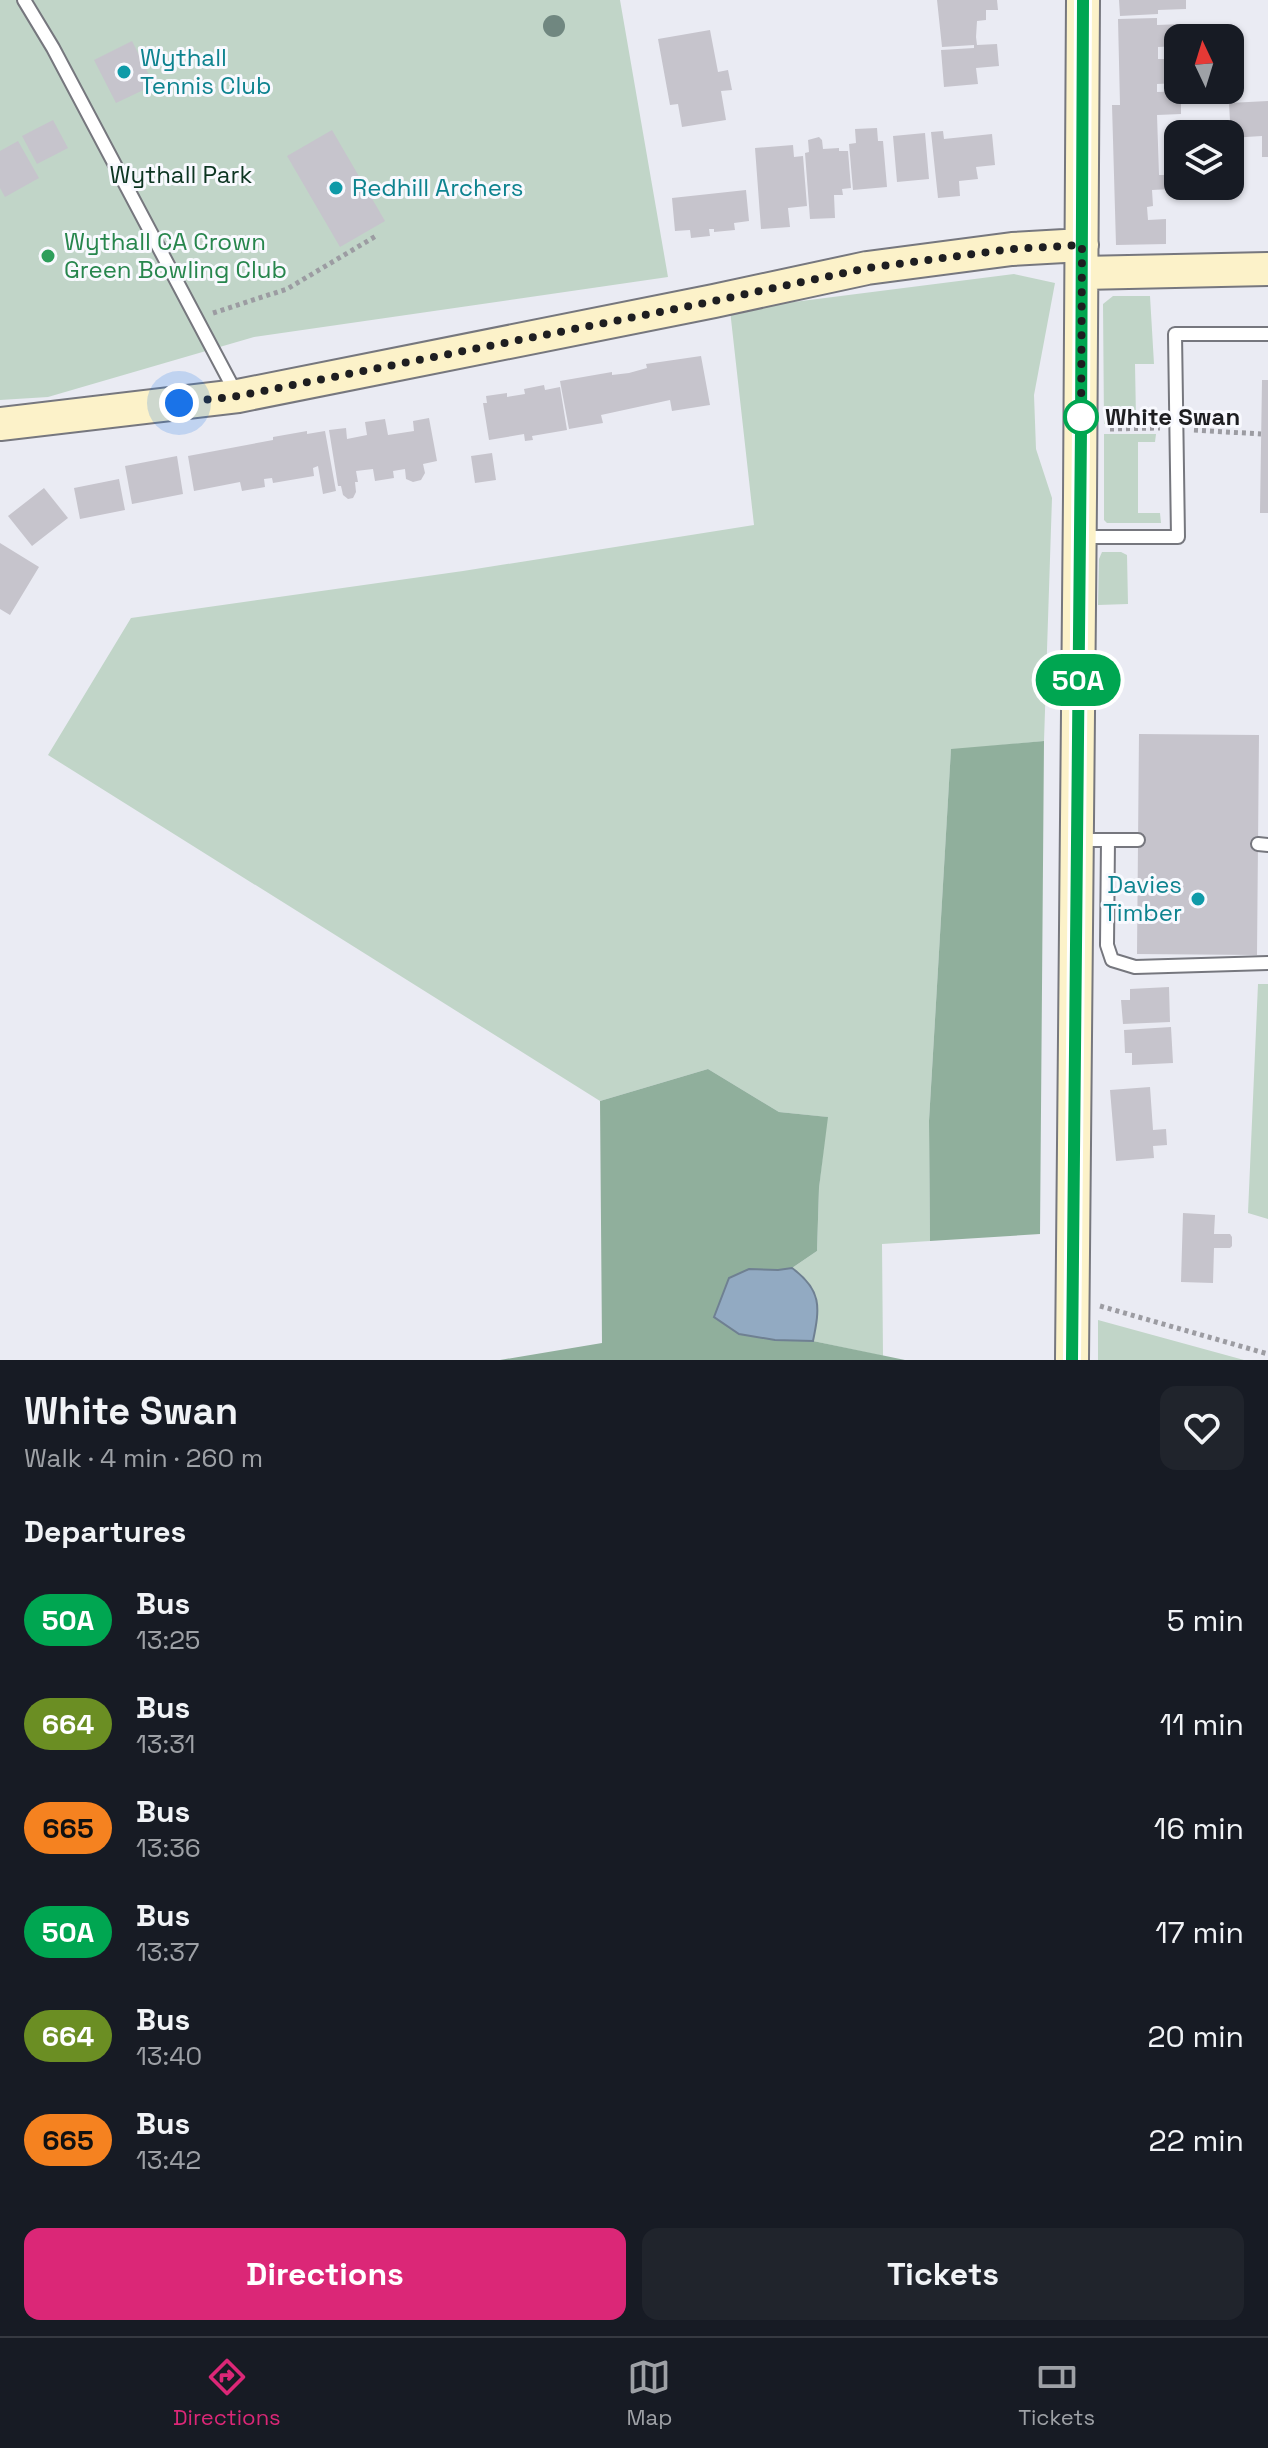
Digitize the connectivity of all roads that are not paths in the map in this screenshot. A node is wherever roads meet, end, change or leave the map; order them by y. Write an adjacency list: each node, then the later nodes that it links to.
1 (24, 0): 6 (lane)
2 (1083, 0): 3 (street)
3 (1082, 259): 4 (street); 6 (street); 8 (street)
4 (1268, 269)
5 (1268, 334): 8 (lane)
6 (238, 396): 7 (street)
7 (0, 424)
8 (1080, 537): 9 (street)
9 (1076, 840): 10 (lane); 13 (street)
10 (1108, 840): 11 (lane); 12 (lane)
11 (1138, 840)
12 (1268, 963)
13 (1072, 1360)

